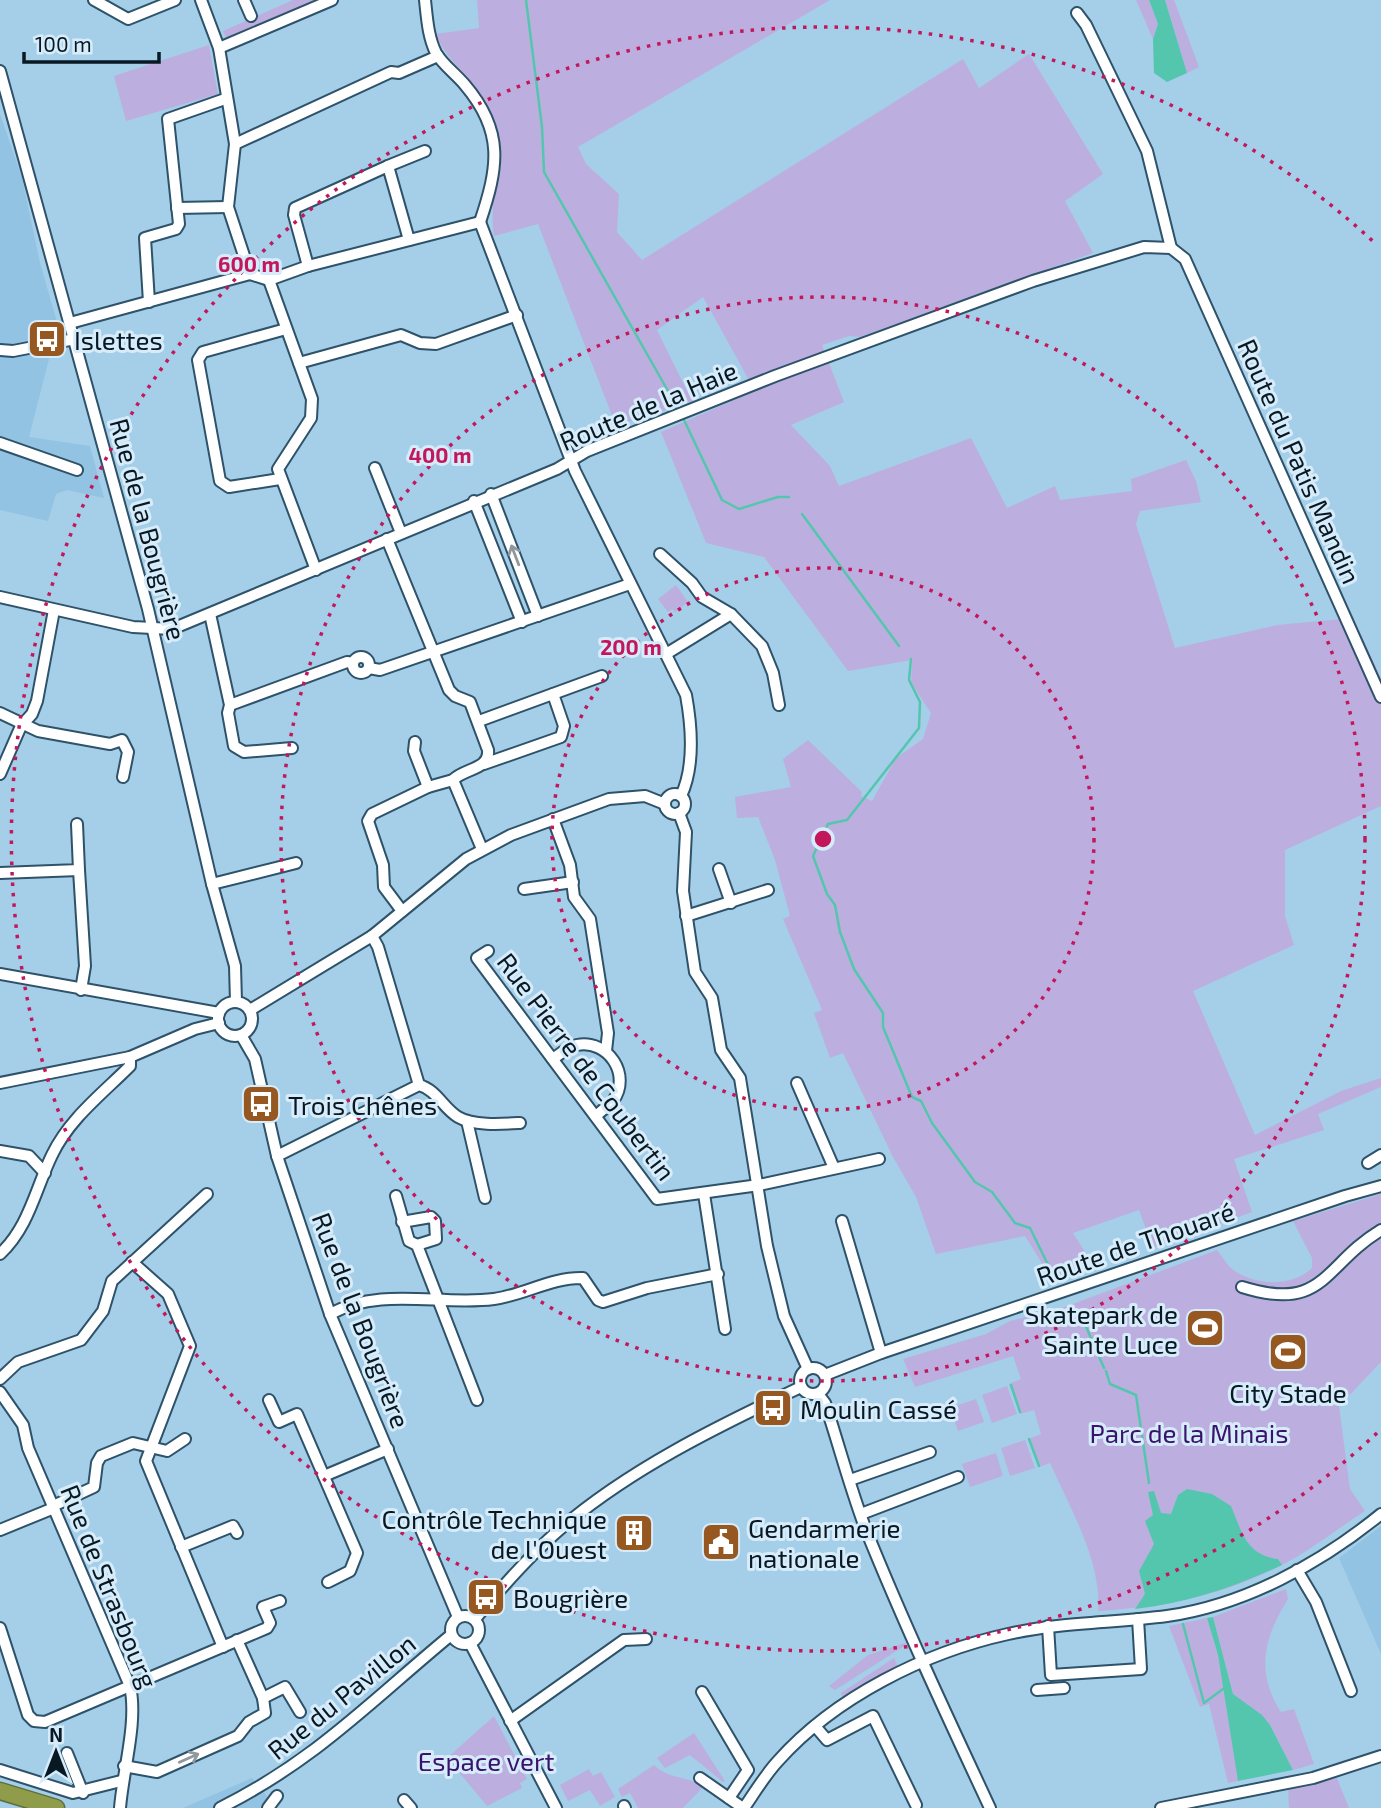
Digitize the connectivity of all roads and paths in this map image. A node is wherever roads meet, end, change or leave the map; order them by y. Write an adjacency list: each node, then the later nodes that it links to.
1 (94, 0): 2 (street)
2 (175, 0)
3 (201, 0): 9 (street)
4 (244, 0): 8 (street)
5 (332, 0): 9 (street)
6 (425, 0): 10 (street)
7 (1077, 13): 20 (street)
8 (251, 16)
9 (219, 48): 12 (street)
10 (438, 56): 13 (street); 18 (street)
11 (0, 71): 26 (street, Rue de la Bougrière)
12 (225, 99): 13 (street); 17 (street)
13 (234, 144): 16 (street)
14 (425, 152): 15 (street)
15 (388, 166): 19 (street); 21 (street)
16 (228, 207): 17 (street); 22 (street)
17 (177, 208): 24 (street)
18 (480, 222): 19 (street); 25 (street)
19 (409, 240): 21 (street)
20 (1171, 248): 32 (street, Route de la Haie); 54 (street, Route du Patis Mandin)
21 (308, 266): 23 (street)
22 (250, 274): 23 (street); 24 (street)
23 (269, 280): 27 (street)
24 (149, 302): 26 (street)
25 (517, 315): 30 (street); 32 (street)
26 (70, 323): 28 (street, Rue de la Bougrière)
27 (286, 329): 30 (street); 35 (street)
28 (75, 339): 29 (street); 49 (street, Rue de la Bougrière)
29 (0, 350)
30 (299, 363): 35 (street)
31 (0, 443): 34 (street)
32 (571, 460): 36 (street, Route de la Haie); 42 (street)
33 (375, 468): 38 (street)
34 (77, 470)
35 (280, 479): 41 (street)
36 (491, 494): 37 (street, Route de la Haie); 47 (street, one-way to 36)
37 (474, 501): 38 (street, Route de la Haie); 48 (street)
38 (401, 533): 39 (street, Route de la Haie)
39 (387, 539): 41 (street, Route de la Haie); 50 (street)
40 (660, 554): 46 (street)
41 (316, 570): 45 (street, Route de la Haie)
42 (630, 584): 47 (street); 51 (street)
43 (0, 597): 44 (street)
44 (54, 610): 49 (street); 59 (street)
45 (210, 614): 49 (street, Route de la Haie); 55 (street)
46 (731, 614): 51 (street); 56 (street)
47 (538, 616): 48 (street)
48 (522, 622): 50 (street)
49 (152, 630): 78 (street, Rue de la Bougrière)
50 (434, 652): 55 (street); 58 (street)
51 (666, 654): 67 (street)
52 (602, 676): 53 (street)
53 (553, 694): 58 (street); 62 (street)
54 (1381, 697)
55 (230, 705): 61 (street)
56 (779, 705)
57 (0, 713): 59 (street)
58 (479, 721): 62 (street)
59 (25, 722): 63 (street); 64 (street)
60 (415, 742): 66 (street)
61 (292, 748)
62 (484, 764): 65 (street)
63 (0, 774)
64 (123, 777)
65 (453, 780): 66 (street); 72 (street)
66 (428, 787): 82 (street)
67 (681, 796): 68 (street); 69 (street)
68 (665, 804): 69 (street); 70 (street)
69 (679, 813): 83 (street)
70 (553, 820): 72 (street); 77 (street)
71 (77, 824): 75 (street)
72 (482, 849): 82 (street)
73 (296, 863): 78 (street)
74 (719, 869): 81 (street)
75 (79, 870): 76 (street); 87 (street)
76 (0, 873)
77 (573, 882): 79 (street); 92 (street)
78 (212, 884): 88 (street, Rue de la Bougrière)
79 (524, 889)
80 (768, 890): 81 (street)
81 (731, 903): 83 (street)
82 (402, 911): 84 (street)
83 (686, 916): 108 (street)
84 (372, 936): 89 (street); 97 (street)
85 (488, 951): 94 (street, Rue Pierre de Coubertin)
86 (0, 974): 87 (street)
87 (81, 990): 90 (street)
88 (236, 1002): 89 (street); 90 (street)
89 (250, 1010): 91 (street)
90 (219, 1018): 91 (street); 93 (street)
91 (241, 1035): 103 (street, Rue de la Bougrière)
92 (606, 1051): 94 (street); 98 (street)
93 (130, 1057): 95 (street); 107 (street)
94 (553, 1059): 98 (street, Rue Pierre de Coubertin)
95 (0, 1083)
96 (797, 1083): 106 (street)
97 (419, 1085): 99 (street); 103 (street)
98 (596, 1116): 111 (street, Rue Pierre de Coubertin)
99 (467, 1121): 100 (street); 113 (street)
100 (520, 1123)
101 (0, 1151): 107 (street)
102 (1381, 1155): 105 (street)
103 (277, 1156): 123 (street, Rue de la Bougrière)
104 (879, 1159): 106 (street, Rue Pierre de Coubertin)
105 (1368, 1163)
106 (834, 1168): 108 (street, Rue Pierre de Coubertin)
107 (45, 1172): 118 (street)
108 (758, 1185): 111 (street, Rue Pierre de Coubertin); 126 (street)
109 (1381, 1186): 125 (street, Route de Thouaré)
110 (207, 1194): 119 (street)
111 (705, 1194): 120 (street)
112 (396, 1196): 115 (street)
113 (485, 1198)
114 (842, 1221): 125 (street)
115 (402, 1222): 117 (street); 117 (street)
116 (1381, 1230): 121 (street)
117 (417, 1245): 122 (street)
118 (0, 1254)
119 (132, 1262): 128 (street); 135 (street)
120 (718, 1274): 122 (street); 124 (street)
121 (1242, 1287)
122 (440, 1300): 123 (street); 133 (street)
123 (330, 1314): 136 (street, Rue de la Bougrière)
124 (725, 1329)
125 (881, 1353): 127 (street, Route de Thouaré)
126 (808, 1369): 127 (street); 129 (street)
127 (825, 1375): 131 (street)
128 (0, 1379)
129 (801, 1387): 131 (street); 151 (street)
130 (0, 1392): 141 (street, Rue de Strasbourg)
131 (818, 1394): 140 (street)
132 (269, 1400): 138 (street)
133 (477, 1400)
134 (185, 1439): 135 (street)
135 (151, 1447): 141 (street); 146 (street)
136 (388, 1449): 138 (street); 150 (street, Rue de la Bougrière)
137 (930, 1452): 140 (street)
138 (324, 1476): 148 (street)
139 (958, 1477): 142 (street)
140 (850, 1480): 142 (street)
141 (53, 1507): 144 (street); 162 (street, Rue de Strasbourg)
142 (861, 1514): 160 (street)
143 (1381, 1514): 147 (street)
144 (0, 1530)
145 (237, 1533): 146 (street)
146 (181, 1547): 159 (street)
147 (1297, 1570): 152 (street); 166 (street)
148 (328, 1582)
149 (280, 1601): 157 (street)
150 (458, 1617): 151 (street); 155 (street)
151 (475, 1619): 158 (street)
152 (1138, 1619): 153 (street); 161 (street)
153 (1048, 1626): 160 (street); 161 (street)
154 (0, 1628): 162 (street)
155 (451, 1635): 158 (street); 186 (street, Rue du Pavillon)
156 (646, 1639): 170 (street)
157 (237, 1640): 159 (street); 168 (street)
158 (470, 1643): 170 (street)
159 (223, 1647): 162 (street)
160 (922, 1663): 171 (street); 190 (street)
161 (1051, 1675): 164 (street)
162 (130, 1686): 174 (street, Rue de Strasbourg)
163 (1064, 1688): 164 (street)
164 (1052, 1689): 165 (street)
165 (1037, 1690)
166 (1351, 1691)
167 (702, 1692): 182 (street)
168 (263, 1698): 169 (street); 174 (street, one-way to 168)
169 (300, 1712)
170 (510, 1721): 188 (street)
171 (815, 1726): 183 (street); 189 (street)
172 (67, 1754): 179 (street)
173 (1381, 1756): 181 (street)
174 (124, 1766): 177 (street, Rue de Strasbourg)
175 (0, 1770): 179 (street)
176 (700, 1778): 182 (street)
177 (121, 1781): 179 (street); 185 (street, Rue de Strasbourg)
178 (0, 1791): 184 (highway)
179 (83, 1793)
180 (277, 1796): 187 (street)
181 (1220, 1797): 191 (street); 192 (street)
182 (729, 1798): 189 (street)
183 (916, 1805)
184 (56, 1808)
185 (120, 1808)
186 (220, 1808)
187 (268, 1808)
188 (556, 1808)
189 (743, 1808)
190 (990, 1808)
191 (1161, 1808)
192 (1225, 1808)

